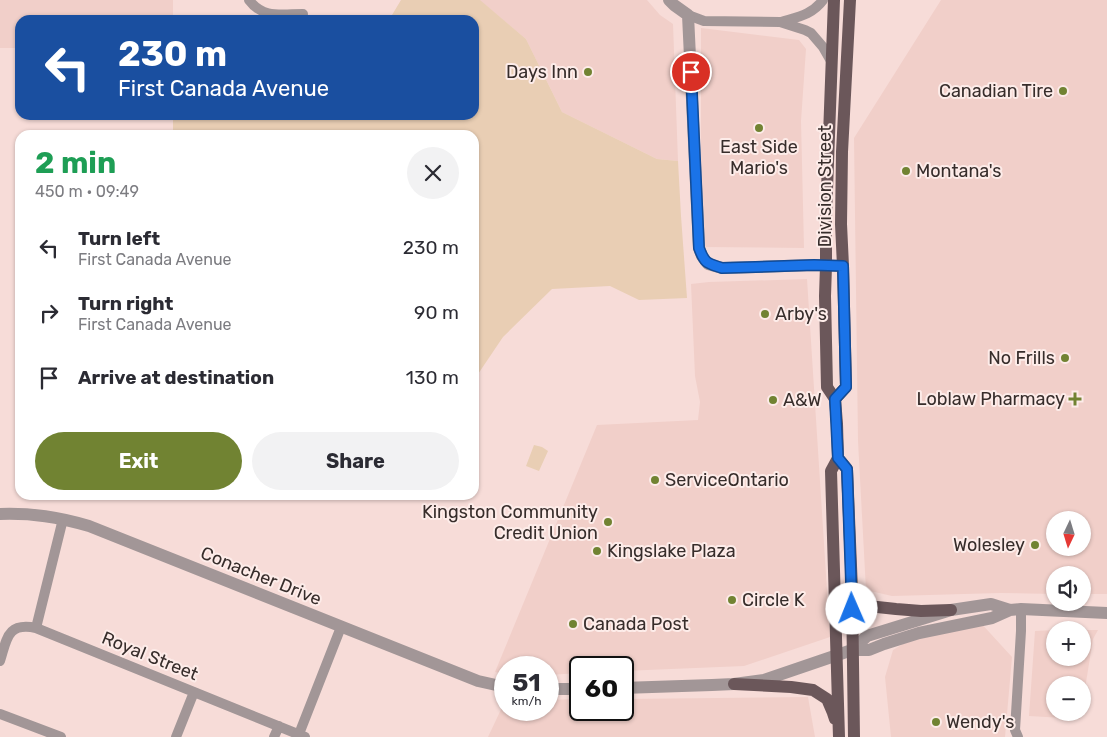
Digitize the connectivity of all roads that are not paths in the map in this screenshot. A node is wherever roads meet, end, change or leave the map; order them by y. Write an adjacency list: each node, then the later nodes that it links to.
1 (250, 0): 6 (street)
2 (669, 0): 7 (street)
3 (823, 0): 8 (street)
4 (834, 0): 9 (main road, Division Street)
5 (850, 0): 11 (main road, Division Street)
6 (303, 14)
7 (688, 15): 8 (street); 10 (street)
8 (780, 22): 9 (street)
9 (831, 61): 10 (main road, Division Street)
10 (826, 266): 11 (street); 12 (main road, Division Street)
11 (843, 266): 12 (main road, Division Street)
12 (835, 399): 13 (main road, Division Street)
13 (838, 458): 16 (main road, Division Street); 23 (main road, Division Street)
14 (0, 514): 15 (street, Conacher Drive)
15 (63, 519): 20 (street, Conacher Drive); 21 (street)
16 (852, 590): 17 (main road); 22 (main road, Division Street)
17 (951, 610): 18 (street); 22 (street)
18 (1015, 610): 19 (street); 22 (street); 37 (street)
19 (1107, 613)
20 (342, 627): 26 (street, Conacher Drive); 31 (street)
21 (36, 628): 24 (street); 28 (street, Royal Street)
22 (852, 650): 23 (street); 36 (main road, Division Street)
23 (837, 655): 25 (street); 35 (main road, Division Street)
24 (0, 662)
25 (734, 684): 27 (street); 35 (main road)
26 (494, 685)
27 (634, 688)
28 (194, 692): 30 (street, Royal Street); 33 (street)
29 (0, 714): 32 (street)
30 (279, 726): 31 (street, Royal Street); 34 (street)
31 (302, 736)
32 (61, 737)
33 (176, 737)
34 (274, 737)
35 (839, 737)
36 (854, 737)
37 (1018, 737)

